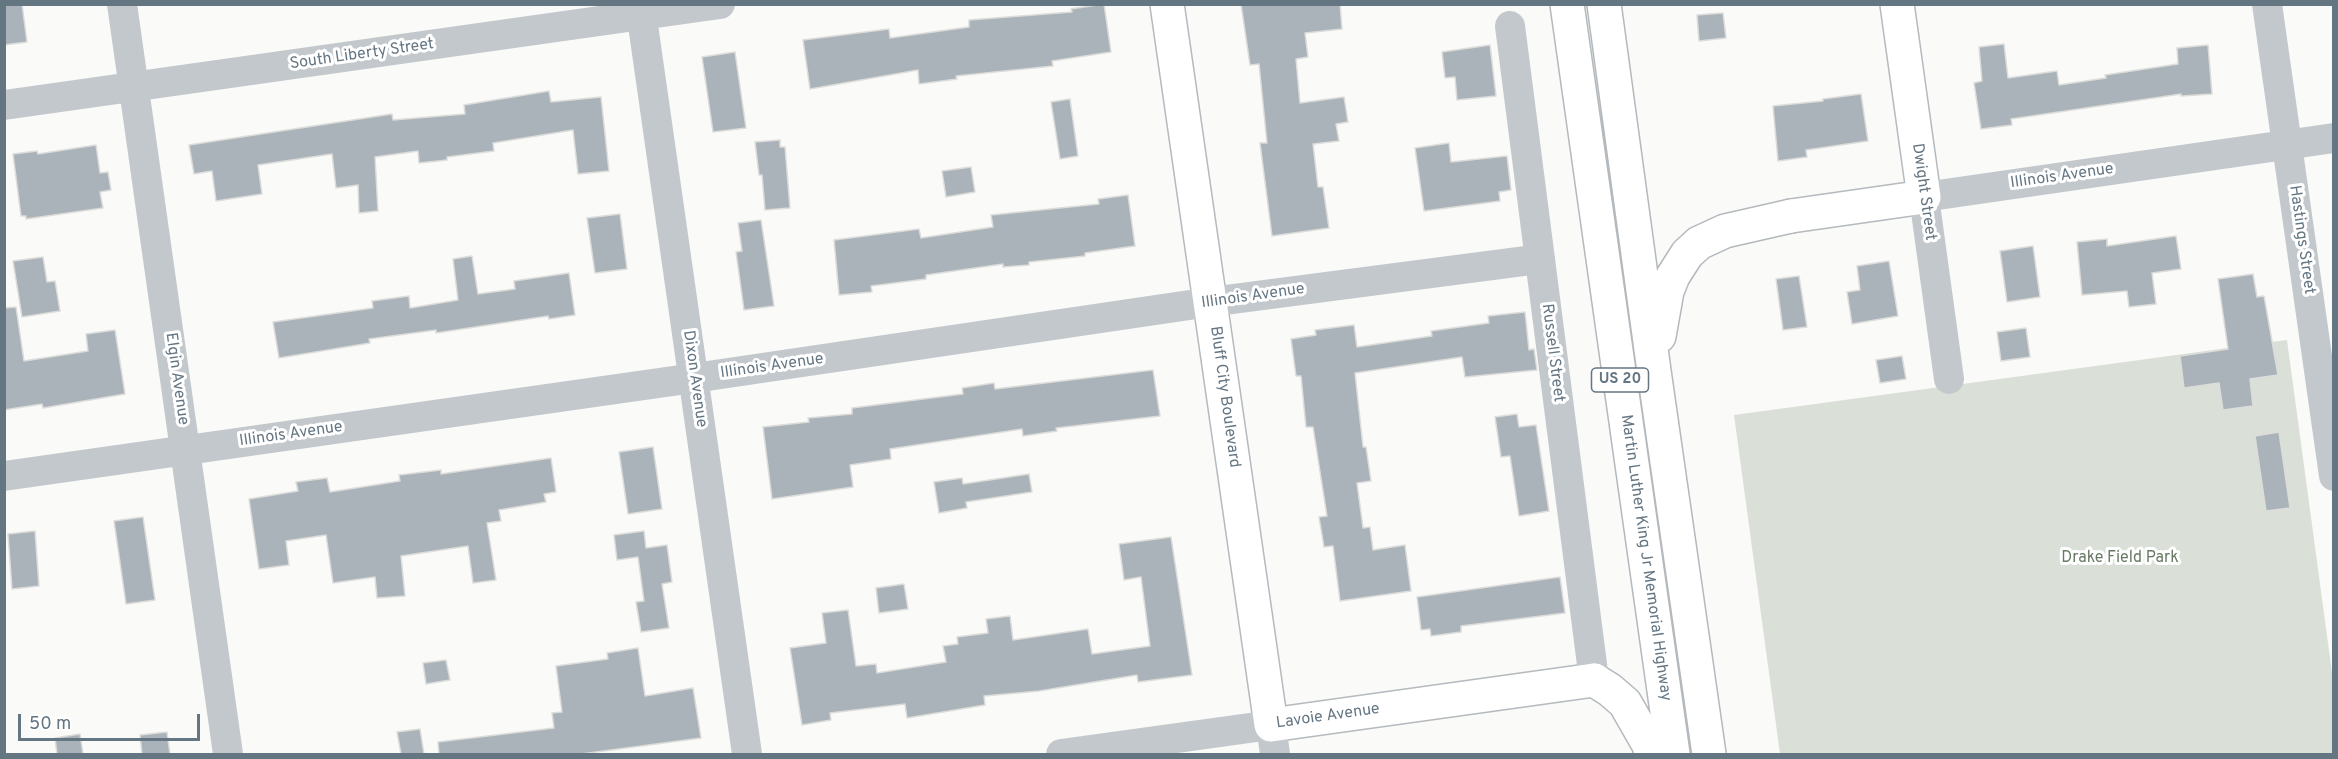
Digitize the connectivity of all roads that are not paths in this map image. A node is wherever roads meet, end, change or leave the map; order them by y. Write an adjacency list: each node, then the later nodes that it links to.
1 (122, 4): 10 (street, Elgin Avenue)
2 (720, 4): 8 (street, South Liberty Street)
3 (1167, 4): 16 (main road, Bluff City Boulevard)
4 (1568, 4): 29 (main road, Martin Luther King Jr Memorial Highway / US 20)
5 (1604, 4): 17 (main road, US 20)
6 (1897, 4): 14 (main road, Dwight Street)
7 (2267, 4): 13 (street, Hastings Street)
8 (641, 10): 10 (street, South Liberty Street); 18 (street, Dixon Avenue)
9 (1510, 26): 15 (street, Russell Street)
10 (133, 87): 11 (street, South Liberty Street); 20 (street, Elgin Avenue)
11 (4, 105)
12 (2334, 138): 13 (street, Illinois Avenue)
13 (2288, 145): 14 (street, Illinois Avenue); 22 (street, Hastings Street)
14 (1924, 197): 17 (main road, Illinois Avenue); 19 (street, Dwight Street)
15 (1540, 259): 16 (street, Illinois Avenue); 23 (street, Russell Street)
16 (1210, 302): 18 (street, Illinois Avenue); 24 (main road, Bluff City Boulevard)
17 (1654, 371): 30 (main road, US 20)
18 (694, 378): 20 (street, Illinois Avenue); 26 (street, Dixon Avenue)
19 (1949, 379)
20 (186, 449): 21 (street, Illinois Avenue); 25 (street, Elgin Avenue)
21 (4, 476)
22 (2334, 476)
23 (1594, 680): 24 (main road, Lavoie Avenue); 28 (main road)
24 (1273, 740): 27 (street, Lavoie Avenue)
25 (228, 754)
26 (747, 754)
27 (1061, 754)
28 (1651, 754)
29 (1672, 754)
30 (1709, 754)

